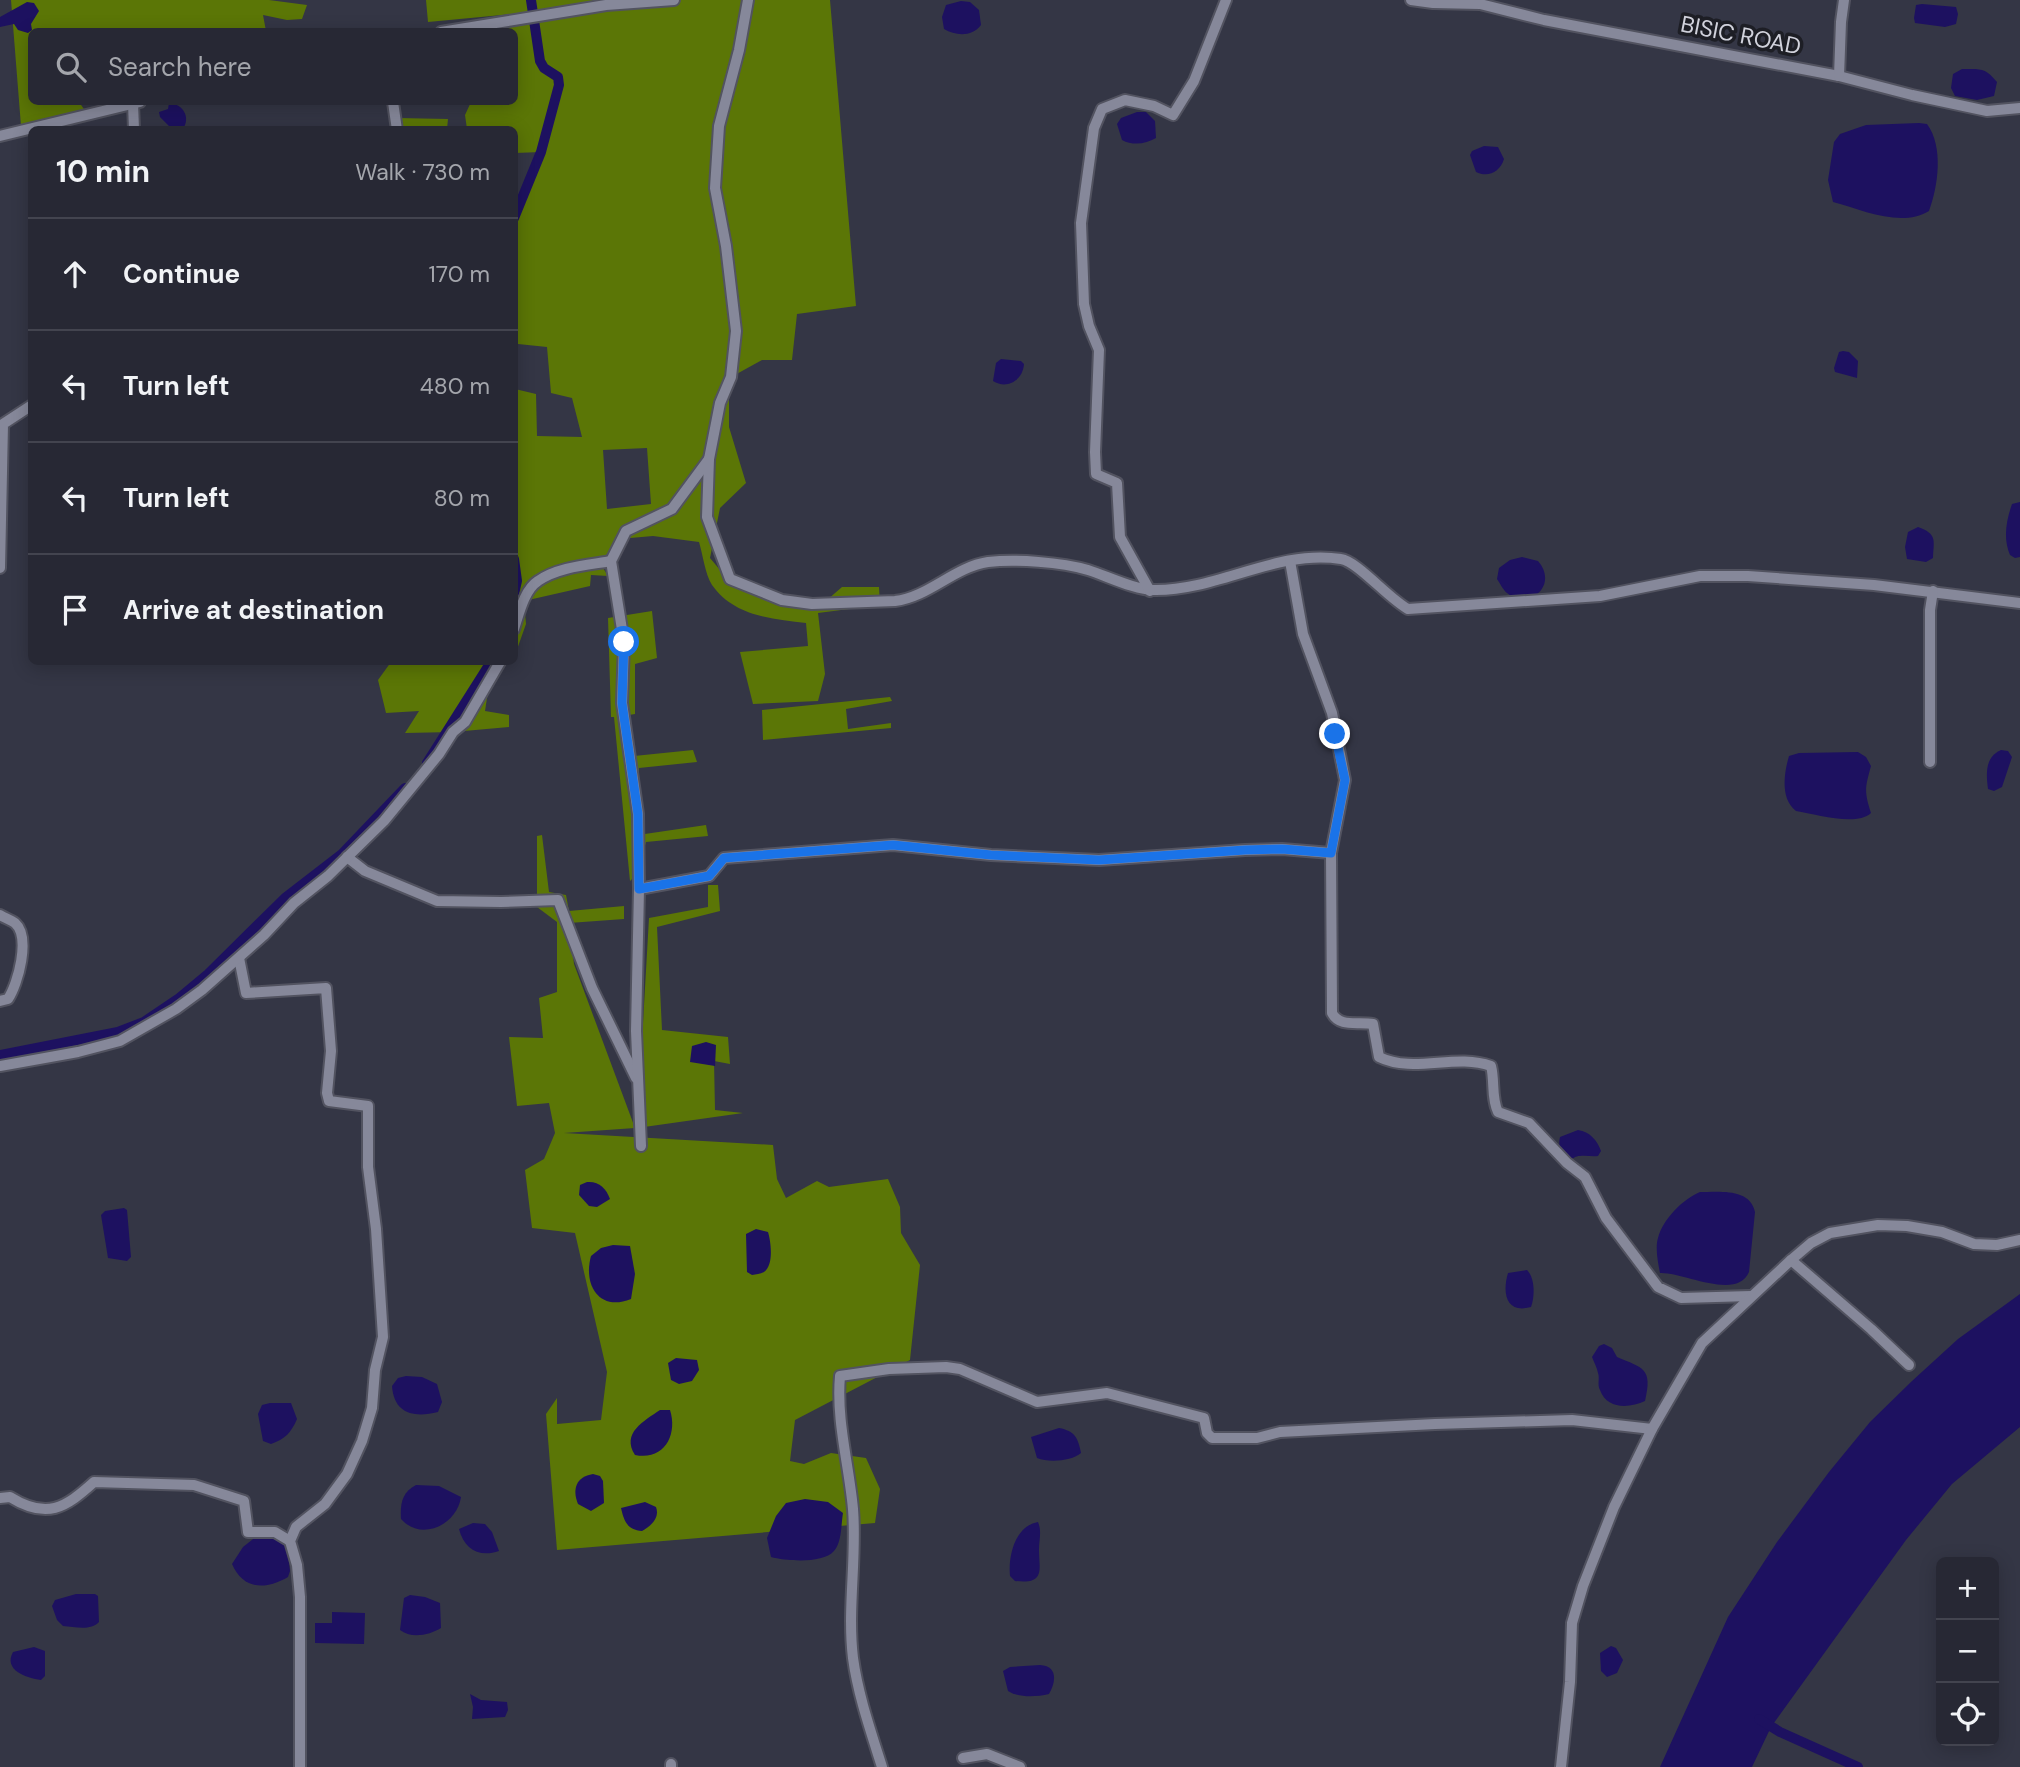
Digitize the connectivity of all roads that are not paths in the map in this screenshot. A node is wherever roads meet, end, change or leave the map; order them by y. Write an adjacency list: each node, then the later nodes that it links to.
1 (674, 0): 7 (street)
2 (748, 0): 21 (street)
3 (1226, 0): 25 (street)
4 (1411, 0): 6 (street, BISIC ROAD)
5 (1844, 0): 9 (street)
6 (1481, 2): 9 (street, BISIC ROAD)
7 (606, 3): 8 (street)
8 (467, 28)
9 (1839, 76): 13 (street, BISIC ROAD)
10 (125, 105): 14 (street)
11 (137, 105): 15 (street)
12 (393, 105): 16 (street)
13 (2020, 108)
14 (40, 126)
15 (134, 126)
16 (396, 126)
17 (28, 129): 18 (street)
18 (0, 136)
19 (28, 407): 20 (street)
20 (1, 424): 24 (street)
21 (709, 459): 22 (street); 25 (street)
22 (611, 561): 28 (street); 33 (street)
23 (1290, 561): 25 (street); 26 (street); 31 (street)
24 (0, 568)
25 (1150, 591)
26 (1933, 591): 27 (street); 30 (street)
27 (2020, 603)
28 (518, 617)
29 (498, 665): 32 (street)
30 (1930, 762)
31 (1331, 853): 33 (street); 42 (street)
32 (347, 857): 35 (street); 38 (street)
33 (639, 889): 38 (street)
34 (0, 915): 36 (street)
35 (239, 958): 37 (street); 46 (street)
36 (0, 1001)
37 (0, 1066)
38 (638, 1081): 39 (street)
39 (641, 1146)
40 (2020, 1240): 41 (street)
41 (1791, 1260): 42 (street); 43 (street)
42 (1751, 1296): 44 (street)
43 (1909, 1365)
44 (1652, 1429): 49 (street); 51 (street)
45 (0, 1498): 46 (street)
46 (290, 1541): 48 (street)
47 (963, 1758): 50 (street)
48 (300, 1767)
49 (882, 1767)
50 (1020, 1767)
51 (1561, 1767)

